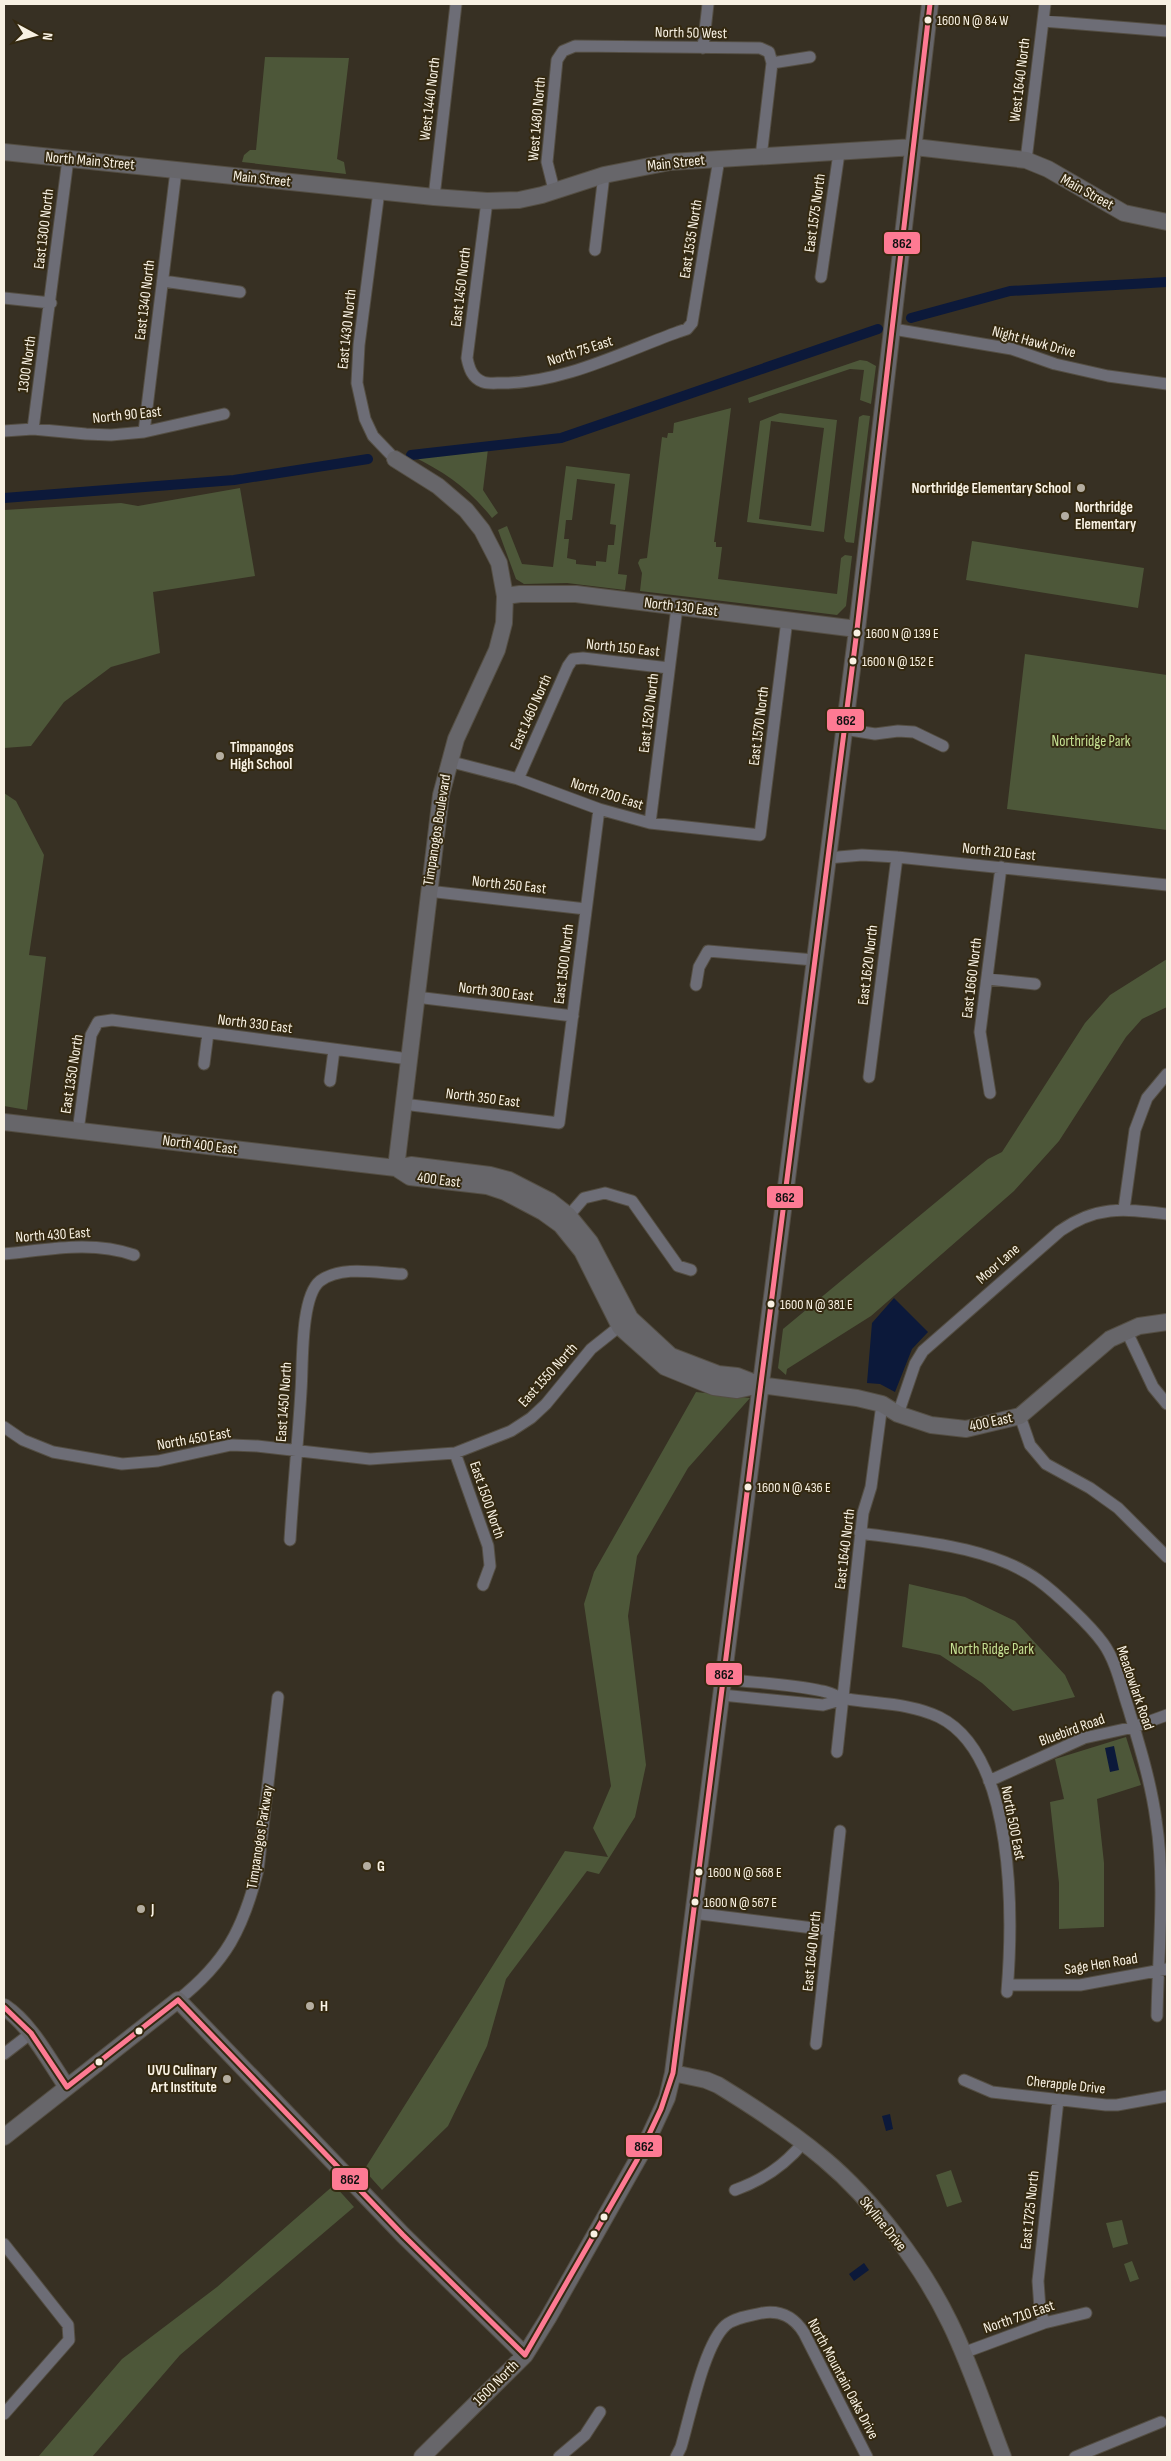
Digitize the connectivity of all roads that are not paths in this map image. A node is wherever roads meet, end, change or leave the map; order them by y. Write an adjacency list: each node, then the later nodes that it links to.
1 (456, 4): 22 (street, West 1440 North)
2 (708, 4): 7 (street)
3 (930, 4): 11 (street, 1600 North)
4 (1044, 4): 5 (street, West 1640 North)
5 (1043, 20): 6 (street); 17 (street, West 1640 North)
6 (1167, 30)
7 (703, 48): 8 (street, North 50 West); 10 (street, North 50 West)
8 (563, 51): 20 (street, West 1480 North)
9 (810, 57): 10 (street)
10 (772, 63): 14 (street)
11 (914, 147): 13 (street, Main Street); 17 (street, Main Street); 32 (street, 1600 North)
12 (4, 152): 15 (street, North Main Street)
13 (839, 153): 14 (street, Main Street); 26 (street, East 1575 North)
14 (760, 157): 16 (street, Main Street)
15 (68, 159): 18 (street, North Main Street); 30 (street, East 1300 North)
16 (719, 159): 19 (street, Main Street); 31 (street, East 1535 North)
17 (1026, 160): 24 (street, Main Street)
18 (176, 171): 21 (street, Main Street); 27 (street, East 1340 North)
19 (604, 175): 20 (street, Main Street); 25 (street)
20 (554, 190): 23 (street, Main Street)
21 (378, 191): 22 (street, Main Street); 39 (street, East 1430 North)
22 (434, 197): 23 (street, Main Street)
23 (488, 201): 33 (street, East 1450 North)
24 (1167, 222)
25 (595, 250)
26 (821, 277)
27 (163, 281): 28 (street); 38 (street, East 1340 North)
28 (240, 292)
29 (4, 298): 30 (street)
30 (51, 303): 36 (street, 1300 North)
31 (692, 323): 33 (street, North 75 East)
32 (893, 329): 34 (street, Night Hawk Drive); 43 (street, 1600 North)
33 (473, 376)
34 (1167, 384)
35 (224, 414): 38 (street, North 90 East)
36 (33, 428): 37 (street, North 90 East); 38 (street, North 90 East)
37 (4, 431)
38 (144, 432)
39 (394, 459): 40 (street, Timpanogos Boulevard)
40 (505, 596): 41 (street, North 130 East); 48 (street, Timpanogos Boulevard)
41 (677, 607): 42 (street, North 130 East); 45 (street, East 1520 North)
42 (787, 620): 43 (street, North 130 East); 52 (street, East 1570 North)
43 (857, 629): 46 (street, 1600 North)
44 (573, 659): 45 (street, North 150 East); 49 (street, East 1460 North)
45 (669, 668): 51 (street, East 1520 North)
46 (844, 729): 47 (street); 54 (street, 1600 North)
47 (944, 746)
48 (448, 761): 49 (street, North 200 East); 57 (street, Timpanogos Boulevard)
49 (518, 779): 50 (street, North 200 East)
50 (598, 809): 51 (street, North 200 East); 58 (street, East 1500 North)
51 (650, 823): 52 (street, North 200 East)
52 (760, 835)
53 (897, 857): 54 (street, North 210 East); 55 (street, North 210 East); 71 (street, East 1620 North)
54 (827, 858): 59 (street, 1600 North)
55 (1002, 867): 56 (street, North 210 East); 60 (street, East 1660 North)
56 (1167, 885)
57 (428, 891): 58 (street, North 250 East); 63 (street, Timpanogos Boulevard)
58 (586, 909): 64 (street, East 1500 North)
59 (814, 960): 62 (street); 89 (street, 1600 North)
60 (988, 979): 61 (street); 73 (street, East 1660 North)
61 (1035, 984)
62 (696, 985)
63 (416, 997): 64 (street, North 300 East); 68 (street, Timpanogos Boulevard)
64 (573, 1016): 76 (street, East 1500 North)
65 (98, 1022): 66 (street, North 330 East); 77 (street, East 1350 North)
66 (208, 1033): 67 (street, North 330 East); 69 (street)
67 (334, 1050): 68 (street, North 330 East); 72 (street)
68 (408, 1059): 74 (street, Timpanogos Boulevard)
69 (204, 1064)
70 (1167, 1074): 79 (street)
71 (869, 1076)
72 (330, 1081)
73 (990, 1093)
74 (403, 1104): 76 (street, North 350 East); 78 (street, Timpanogos Boulevard)
75 (4, 1122): 77 (street, North 400 East)
76 (559, 1123)
77 (78, 1131): 78 (street, North 400 East)
78 (396, 1168): 81 (street, 400 East)
79 (1124, 1209): 80 (street, Moor Lane); 92 (street, Moor Lane)
80 (1167, 1214)
81 (565, 1220): 84 (street); 86 (street, 400 East)
82 (4, 1254): 83 (street, North 430 East)
83 (134, 1255)
84 (692, 1270)
85 (402, 1274): 95 (street, East 1450 North)
86 (625, 1322): 89 (street, 400 East); 96 (street, East 1550 North)
87 (1167, 1322): 88 (street, 400 East)
88 (1127, 1332): 91 (street); 93 (street, 400 East)
89 (760, 1386): 90 (street, 400 East); 101 (street, 1600 North)
90 (882, 1404): 92 (street, 400 East); 97 (street, East 1640 North)
91 (1167, 1404)
92 (898, 1414): 93 (street, 400 East)
93 (1020, 1416): 99 (street)
94 (4, 1427): 95 (street, North 450 East)
95 (295, 1450): 96 (street, North 450 East); 98 (street, East 1450 North)
96 (455, 1453): 100 (street, East 1500 North)
97 (860, 1533): 103 (street, East 1640 North); 105 (street, Meadowlark Road)
98 (290, 1540)
99 (1167, 1557)
100 (483, 1585)
101 (723, 1687): 103 (street, North 500 East); 109 (street, 1600 North)
102 (278, 1698): 113 (street, Timpanogos Parkway)
103 (844, 1699): 106 (street, East 1640 North); 107 (street, North 500 East)
104 (1167, 1716): 105 (street, Bluebird Road)
105 (1134, 1727): 107 (street, Bluebird Road); 111 (street, Meadowlark Road)
106 (837, 1752)
107 (989, 1781): 112 (street, North 500 East)
108 (840, 1831): 110 (street, East 1640 North)
109 (694, 1913): 110 (street); 119 (street, 1600 North)
110 (829, 1930): 117 (street, East 1640 North)
111 (1163, 1970): 112 (street, Sage Hen Road); 115 (street, Meadowlark Road)
112 (1008, 1988)
113 (178, 2000): 121 (street, Timpanogos Parkway); 131 (street)
114 (4, 2008): 116 (street)
115 (1157, 2016)
116 (30, 2034): 118 (street); 121 (street)
117 (816, 2044)
118 (4, 2054)
119 (673, 2073): 125 (street, Skyline Drive); 131 (street, 1600 North)
120 (964, 2080): 123 (street, Cherapple Drive)
121 (67, 2087): 124 (street, Timpanogos Parkway)
122 (1167, 2096): 123 (street, Cherapple Drive)
123 (1058, 2100): 129 (street, East 1725 North)
124 (4, 2138)
125 (803, 2143): 126 (street); 130 (street, Skyline Drive)
126 (735, 2190)
127 (4, 2244): 133 (street)
128 (1086, 2313): 129 (street, North 710 East)
129 (1044, 2323): 130 (street, North 710 East)
130 (963, 2353): 139 (street, Skyline Drive)
131 (524, 2355): 135 (street, 1600 North)
132 (600, 2412): 136 (street)
133 (4, 2414)
134 (1161, 2422): 140 (street)
135 (422, 2457)
136 (560, 2457)
137 (676, 2457): 138 (street, North Mountain Oaks Drive)
138 (867, 2457)
139 (1003, 2457)
140 (1075, 2457)

